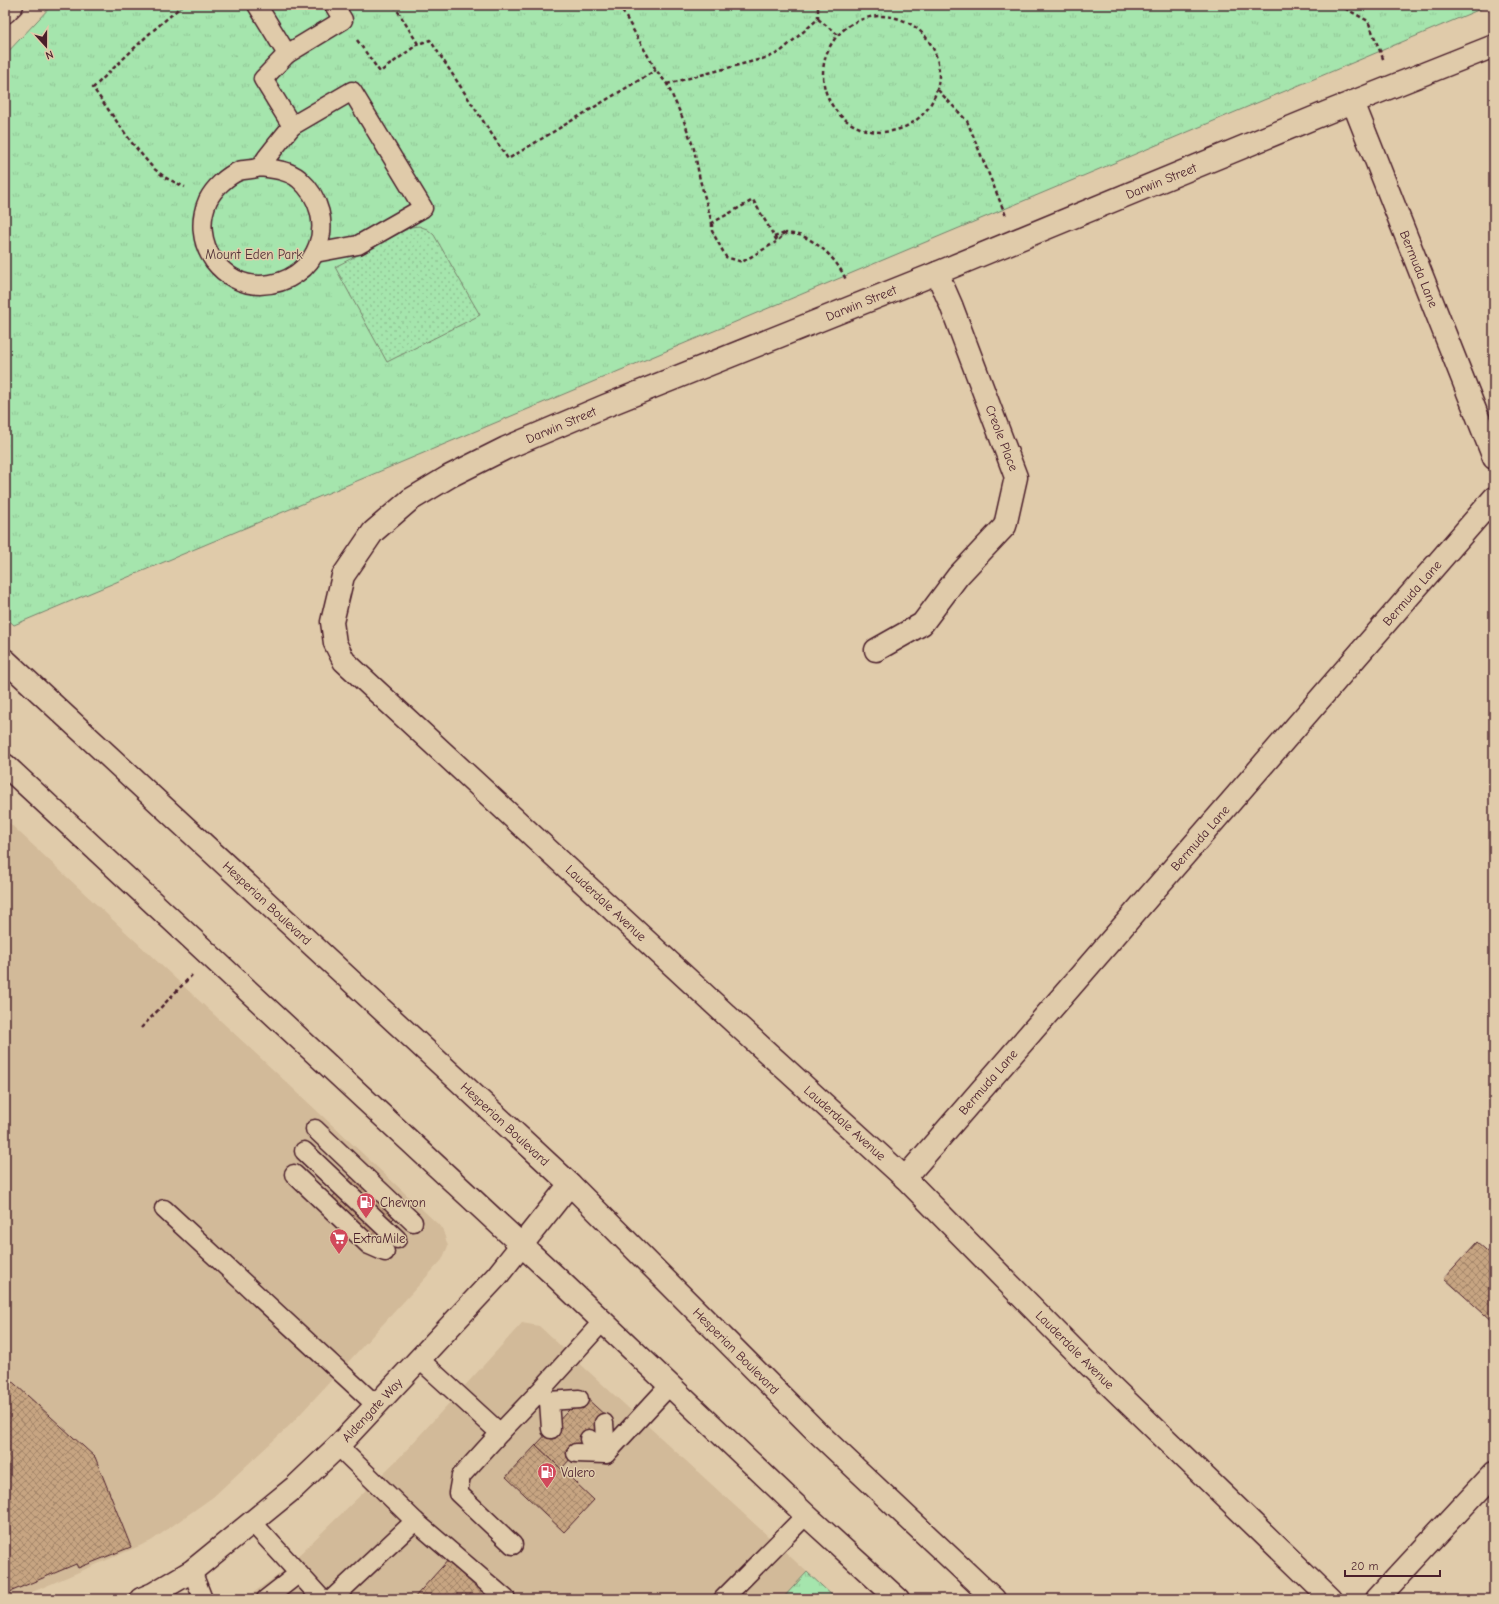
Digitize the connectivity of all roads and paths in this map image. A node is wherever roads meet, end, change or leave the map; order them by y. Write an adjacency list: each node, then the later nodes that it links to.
1 (12, 5): 8 (street)
2 (183, 5): 22 (path)
3 (257, 5): 14 (lane)
4 (394, 5): 12 (path)
5 (619, 5): 15 (path)
6 (818, 5): 10 (path)
7 (1339, 5): 17 (path)
8 (5, 12)
9 (339, 12): 12 (path); 14 (lane)
10 (818, 19): 11 (path); 16 (path)
11 (837, 34): 18 (path); 18 (path)
12 (418, 44): 15 (path)
13 (1494, 46): 17 (street, Darwin Street)
14 (287, 54): 20 (lane)
15 (656, 70): 16 (path)
16 (667, 84): 23 (path)
17 (1394, 85): 19 (street, Darwin Street)
18 (938, 90): 26 (path)
19 (1353, 102): 26 (street, Darwin Street); 31 (street, Bermuda Lane)
20 (292, 126): 21 (lane); 28 (lane)
21 (259, 167): 22 (lane); 28 (lane)
22 (208, 199): 28 (lane)
23 (712, 223): 25 (path); 27 (path)
24 (786, 233): 25 (path); 27 (path); 30 (path)
25 (774, 237): 27 (path)
26 (1016, 240): 29 (street, Darwin Street)
27 (777, 242)
28 (315, 253)
29 (936, 274): 30 (street, Darwin Street); 33 (street, Creole Place)
30 (857, 305): 35 (street, Darwin Street)
31 (1494, 458)
32 (1494, 498): 42 (street, Bermuda Lane)
33 (876, 650)
34 (5, 660): 43 (street, Hesperian Boulevard)
35 (344, 661): 42 (street, Lauderdale Avenue)
36 (5, 765): 37 (street)
37 (211, 955): 38 (path); 47 (street)
38 (141, 1028)
39 (315, 1129): 45 (lane)
40 (304, 1151): 46 (lane)
41 (294, 1174): 48 (lane)
42 (905, 1178): 79 (street, Lauderdale Avenue)
43 (570, 1184): 47 (street, Aldengate Way); 78 (street, Hesperian Boulevard)
44 (164, 1209): 54 (lane)
45 (414, 1222)
46 (398, 1239)
47 (521, 1245): 49 (street); 50 (street, Aldengate Way)
48 (385, 1252)
49 (603, 1321): 51 (street); 52 (lane)
50 (419, 1359): 54 (street, Aldengate Way); 58 (lane)
51 (670, 1385): 62 (lane); 64 (street)
52 (544, 1397): 53 (lane); 55 (lane); 57 (lane); 58 (lane)
53 (579, 1399)
54 (376, 1406): 60 (street, Aldengate Way)
55 (564, 1414)
56 (604, 1423): 62 (lane)
57 (550, 1429)
58 (500, 1433): 67 (lane)
59 (589, 1439): 62 (lane)
60 (338, 1446): 65 (lane); 66 (street, Aldengate Way)
61 (576, 1453): 62 (lane)
62 (606, 1454)
63 (1494, 1472): 80 (street)
64 (806, 1515): 76 (lane); 77 (street)
65 (415, 1521): 74 (lane); 75 (lane)
66 (253, 1523): 68 (street, Aldengate Way); 69 (lane)
67 (513, 1545)
68 (192, 1571): 70 (street, Aldengate Way); 71 (lane)
69 (298, 1574): 72 (lane); 73 (lane)
70 (141, 1599)
71 (203, 1599)
72 (266, 1599)
73 (322, 1599)
74 (332, 1599)
75 (506, 1599)
76 (723, 1599)
77 (898, 1599)
78 (994, 1599)
79 (1331, 1599)
80 (1377, 1599)

